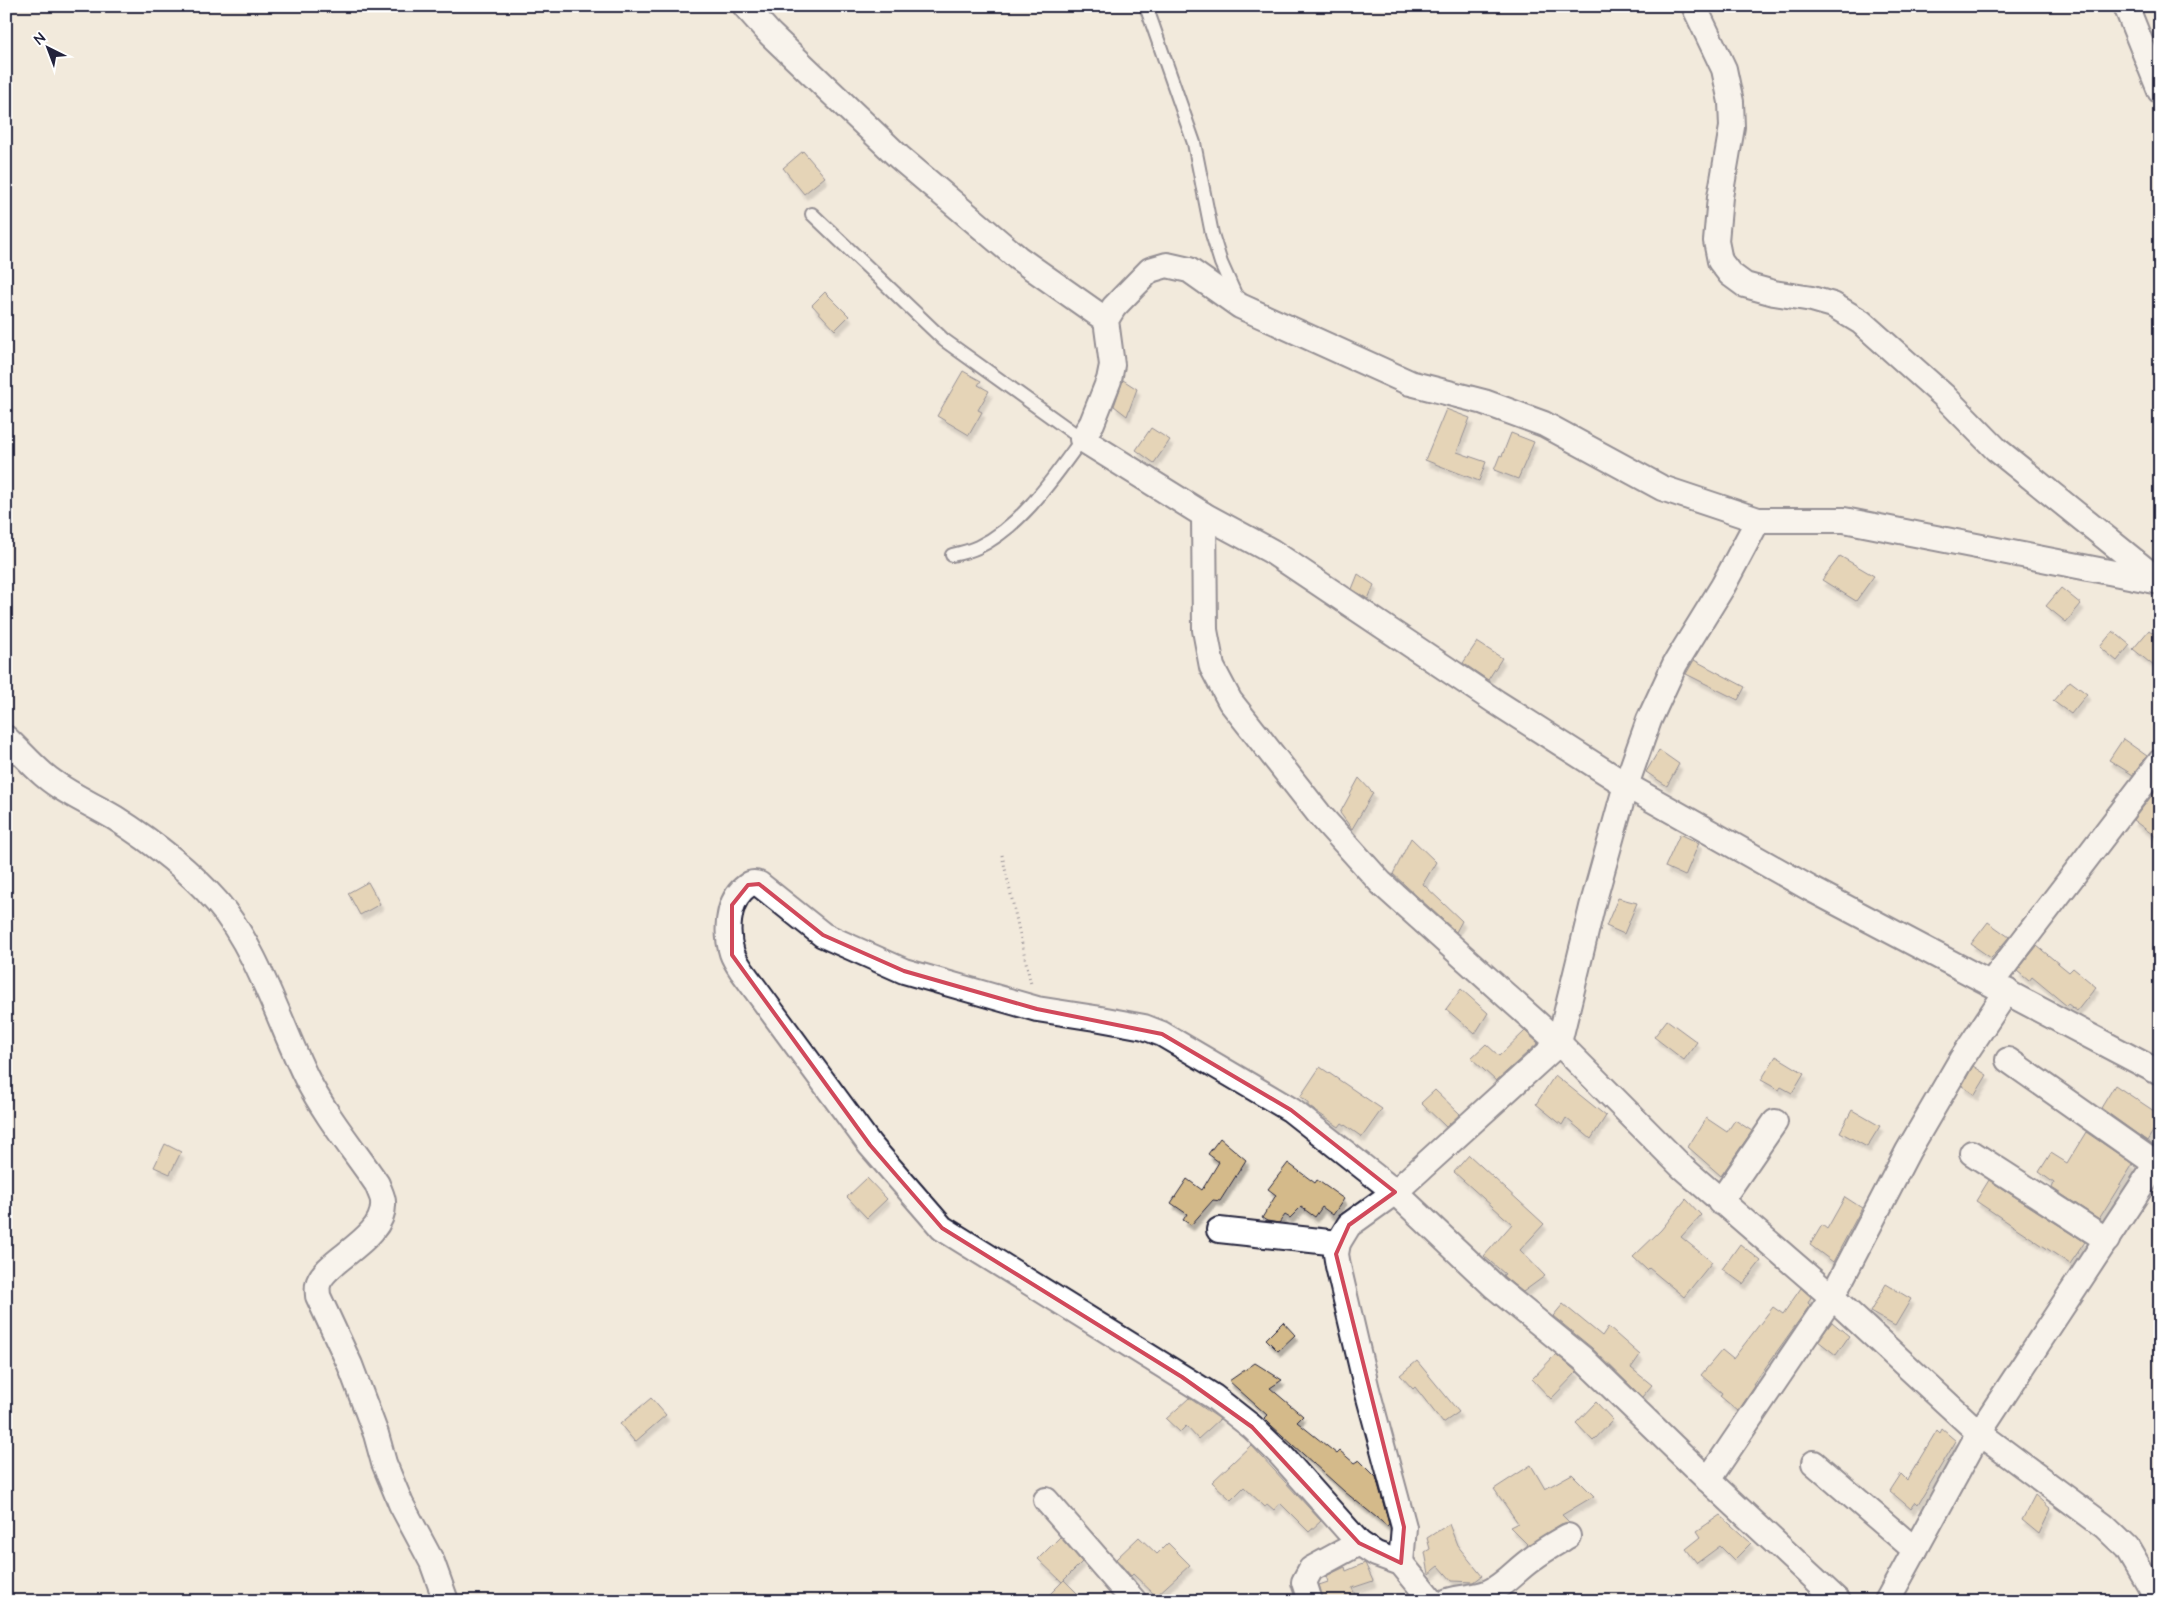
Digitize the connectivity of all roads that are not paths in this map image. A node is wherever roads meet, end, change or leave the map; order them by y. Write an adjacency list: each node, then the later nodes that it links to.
1 (745, 6): 8 (street)
2 (1146, 6): 7 (lane)
3 (1694, 6): 13 (street)
4 (2126, 6): 5 (street)
5 (2160, 91)
6 (812, 214): 9 (lane)
7 (1240, 306): 8 (street); 11 (street)
8 (1106, 320): 9 (street)
9 (1082, 439): 10 (street); 12 (lane)
10 (1204, 514): 16 (street); 18 (street)
11 (1758, 520): 13 (street); 16 (street)
12 (952, 555)
13 (2160, 582)
14 (6, 738): 38 (street)
15 (2160, 762): 17 (street)
16 (1626, 785): 17 (street); 18 (street)
17 (1999, 987): 20 (street); 29 (street)
18 (1559, 1043): 24 (street); 25 (street)
19 (2008, 1060): 23 (street)
20 (2160, 1073)
21 (1775, 1122): 25 (street)
22 (1972, 1153): 27 (street)
23 (2158, 1161): 27 (street)
24 (1395, 1192): 28 (street); 32 (street); 35 (street)
25 (1720, 1202): 29 (street)
26 (1219, 1230): 28 (street)
27 (2107, 1240): 30 (street)
28 (1338, 1243): 37 (street)
29 (1832, 1297): 30 (street); 32 (street)
30 (1979, 1433): 36 (street); 45 (street)
31 (1814, 1463): 36 (street)
32 (1708, 1480): 43 (street)
33 (1046, 1500): 39 (street)
34 (1568, 1536): 42 (street)
35 (1359, 1543): 37 (street); 40 (street)
36 (1915, 1550): 44 (street)
37 (1402, 1563): 41 (street)
38 (446, 1601)
39 (1134, 1601)
40 (1310, 1601)
41 (1432, 1601)
42 (1448, 1601)
43 (1838, 1601)
44 (1887, 1601)
45 (2158, 1601)

